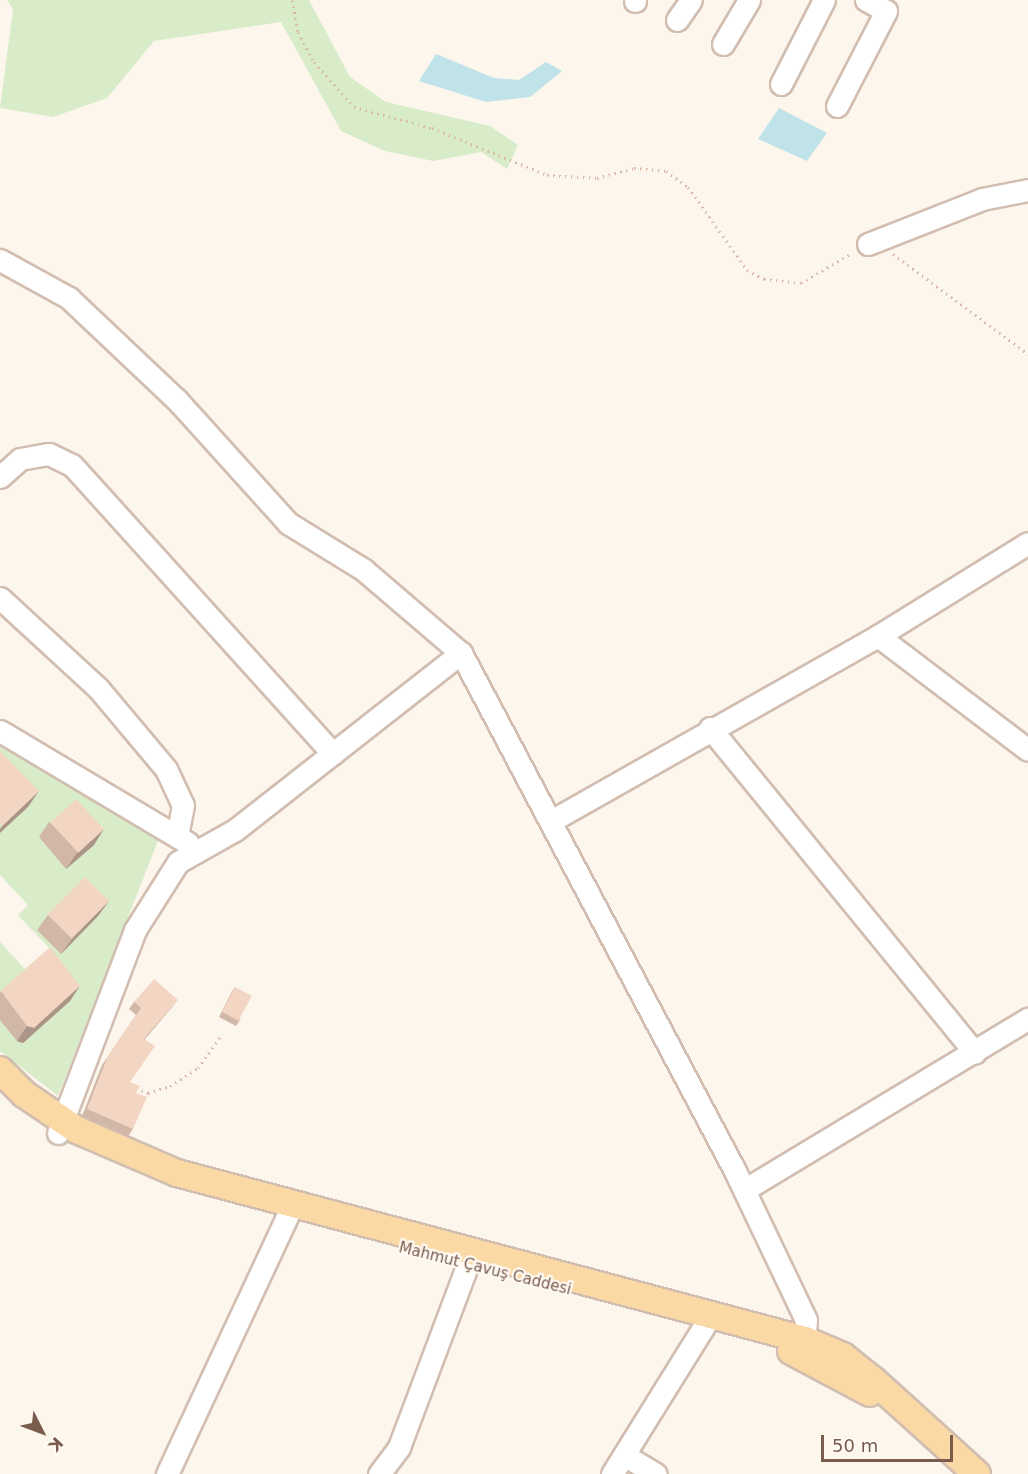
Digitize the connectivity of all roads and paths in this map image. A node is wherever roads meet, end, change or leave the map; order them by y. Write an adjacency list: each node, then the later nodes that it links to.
1 (292, 0): 11 (path)
2 (691, 0): 6 (street)
3 (749, 0): 7 (street)
4 (824, 0): 8 (street)
5 (866, 0): 9 (street)
6 (677, 20)
7 (723, 44)
8 (781, 84)
9 (837, 106)
10 (1028, 190): 11 (street)
11 (868, 244): 13 (path)
12 (0, 260): 18 (street)
13 (1028, 354)
14 (0, 477): 22 (street)
15 (1028, 543): 17 (street)
16 (0, 598): 24 (street)
17 (878, 636): 19 (street); 21 (street)
18 (461, 653): 22 (street); 23 (street)
19 (710, 728): 23 (street); 28 (street)
20 (0, 731): 24 (street)
21 (1028, 750)
22 (333, 754): 25 (street)
23 (551, 821): 33 (street)
24 (177, 836): 25 (street)
25 (200, 850): 32 (street)
26 (1028, 1019): 28 (street)
27 (220, 1036): 31 (path)
28 (975, 1053): 33 (street)
29 (0, 1070): 32 (main road)
30 (0, 1083): 32 (main road, Mahmut Çavuş Caddesi)
31 (129, 1086)
32 (64, 1117): 34 (main road, Mahmut Çavuş Caddesi); 37 (main road)
33 (744, 1190): 37 (street)
34 (287, 1217): 35 (main road, Mahmut Çavuş Caddesi); 39 (street)
35 (467, 1266): 36 (main road, Mahmut Çavuş Caddesi); 40 (street)
36 (704, 1326): 37 (main road, Mahmut Çavuş Caddesi); 38 (street)
37 (804, 1348): 43 (main road, Mahmut Çavuş Caddesi); 44 (main road)
38 (624, 1455): 41 (street); 42 (street)
39 (167, 1474)
40 (379, 1474)
41 (612, 1474)
42 (656, 1474)
43 (957, 1474)
44 (977, 1474)

